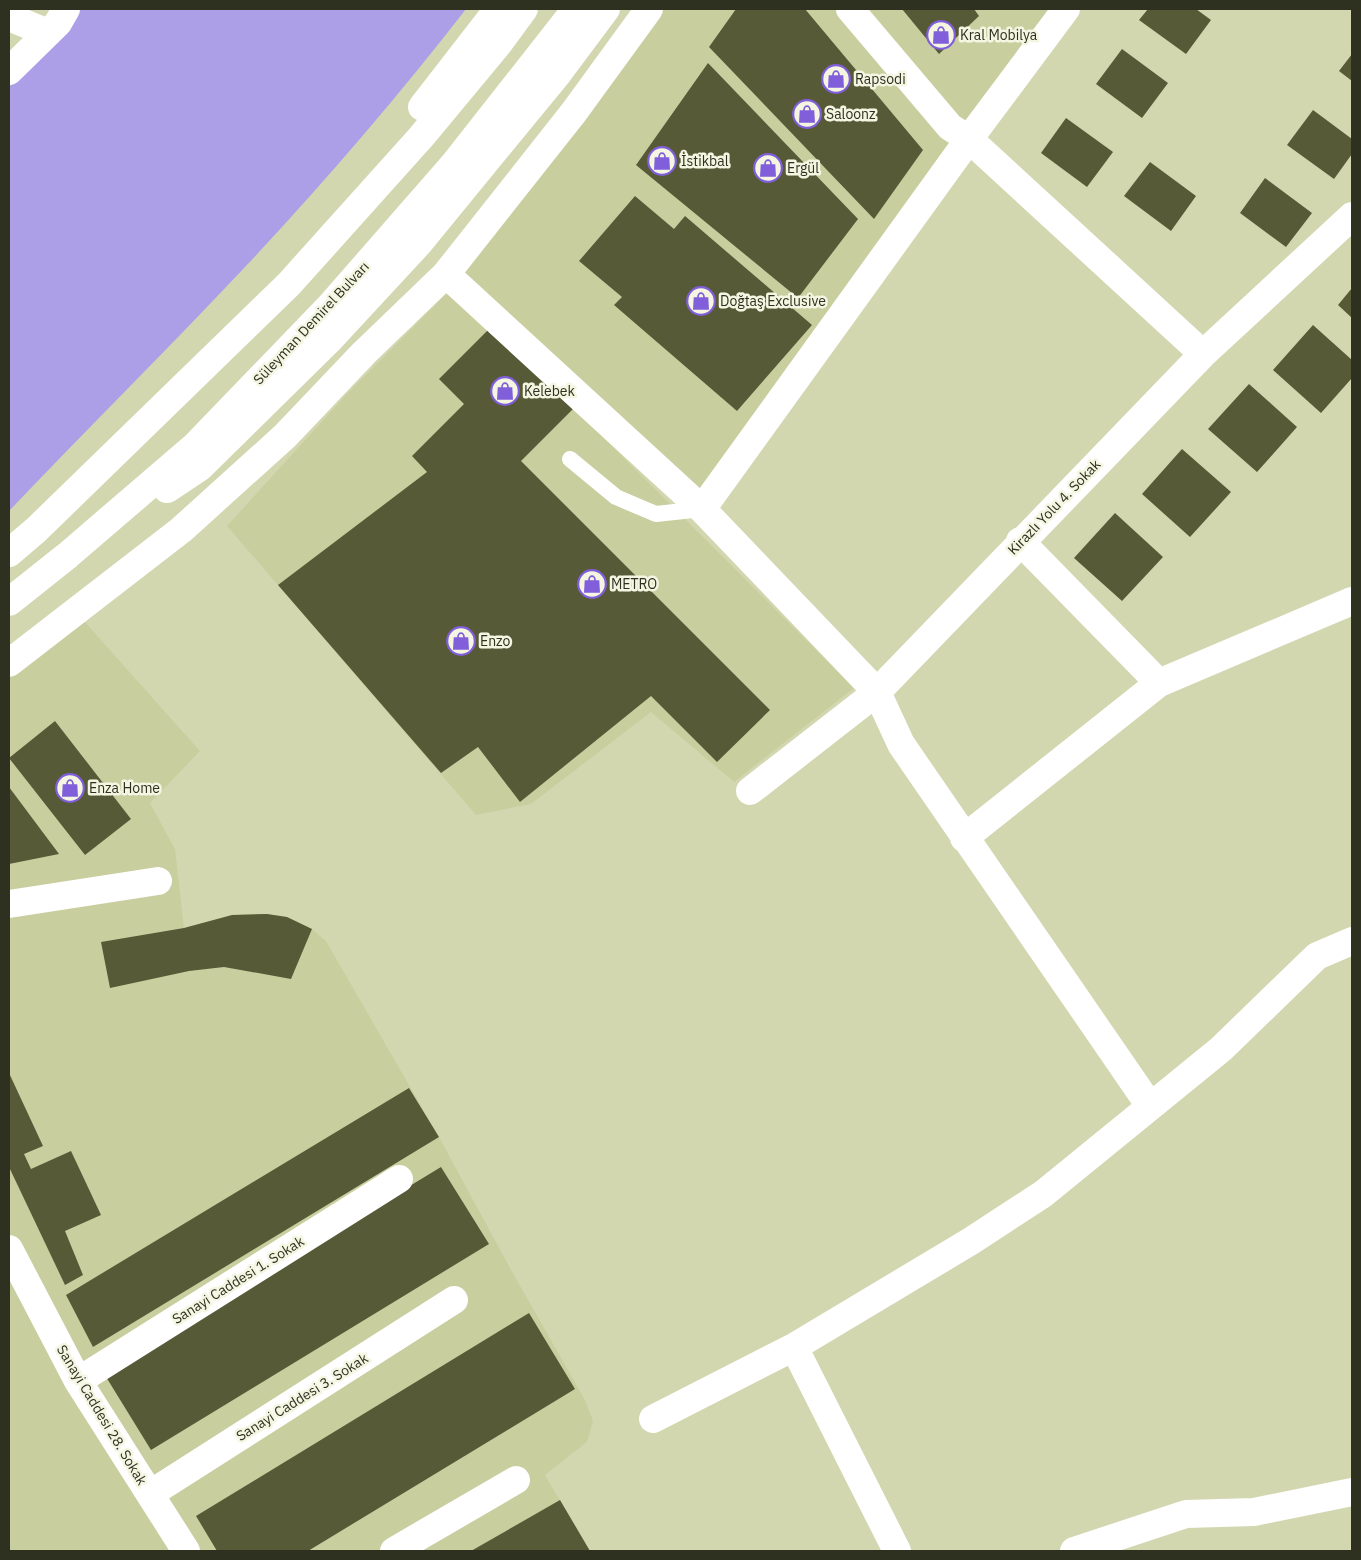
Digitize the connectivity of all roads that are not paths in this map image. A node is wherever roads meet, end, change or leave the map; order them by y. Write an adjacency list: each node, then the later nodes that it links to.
1 (66, 9): 10 (main road)
2 (498, 9): 18 (main road)
3 (524, 9): 18 (main road)
4 (576, 9): 21 (main road, Süleyman Demirel Bulvarı)
5 (606, 9): 21 (main road)
6 (649, 9): 14 (main road)
7 (850, 9): 12 (main road)
8 (1066, 9): 12 (main road)
9 (9, 17): 10 (main road)
10 (48, 33): 11 (main road)
11 (9, 71)
12 (969, 138): 15 (main road); 17 (main road)
13 (1352, 216): 15 (main road, Kirazlı Yolu 4. Sokak)
14 (446, 274): 17 (main road); 24 (main road)
15 (1203, 354): 19 (main road, Kirazlı Yolu 4. Sokak)
16 (570, 459): 17 (lane)
17 (702, 509): 26 (main road)
18 (36, 530): 20 (main road)
19 (1020, 541): 25 (main road); 26 (main road, Kirazlı Yolu 4. Sokak)
20 (9, 553)
21 (68, 555): 23 (main road, Süleyman Demirel Bulvarı)
22 (1352, 601): 25 (main road)
23 (9, 602)
24 (9, 663)
25 (1158, 683): 28 (main road)
26 (877, 692): 27 (main road, Kirazlı Yolu 4. Sokak); 28 (main road)
27 (750, 791)
28 (964, 838): 32 (main road)
29 (158, 881): 30 (main road)
30 (9, 904)
31 (1352, 941): 32 (main road)
32 (1150, 1106): 36 (main road)
33 (399, 1179): 37 (main road, Sanayi Caddesi 1. Sokak)
34 (9, 1249): 37 (main road, Sanayi Caddesi 28. Sokak)
35 (454, 1300): 41 (main road, Sanayi Caddesi 3. Sokak)
36 (794, 1347): 38 (main road); 44 (main road)
37 (78, 1381): 41 (main road, Sanayi Caddesi 28. Sokak)
38 (653, 1419)
39 (516, 1480): 43 (main road)
40 (1352, 1492): 45 (main road)
41 (150, 1494): 42 (main road, Sanayi Caddesi 28. Sokak)
42 (186, 1551)
43 (394, 1551)
44 (897, 1551)
45 (1074, 1551)

